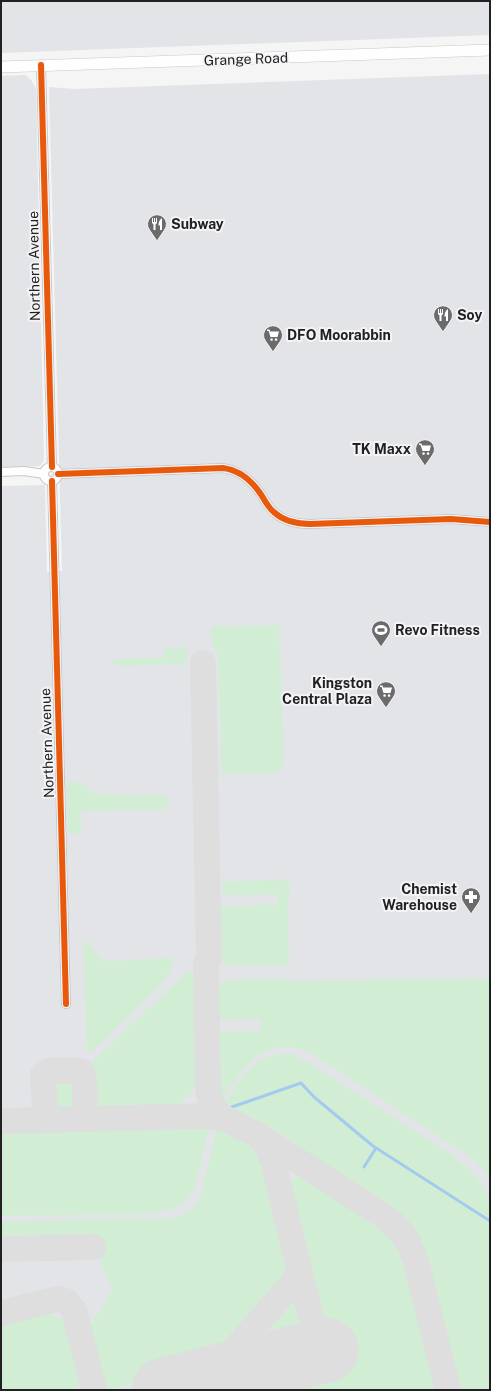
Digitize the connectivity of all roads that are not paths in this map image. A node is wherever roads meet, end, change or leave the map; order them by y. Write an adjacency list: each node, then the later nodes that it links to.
1 (490, 50): 2 (main road, Grange Road)
2 (42, 65): 3 (main road, Grange Road); 4 (street, Northern Avenue)
3 (1, 66)
4 (52, 467): 6 (street); 7 (street)
5 (1, 472): 6 (street)
6 (44, 474): 8 (street)
7 (58, 474): 8 (street); 9 (street)
8 (52, 481): 10 (street, Northern Avenue)
9 (490, 522)
10 (66, 1004)

